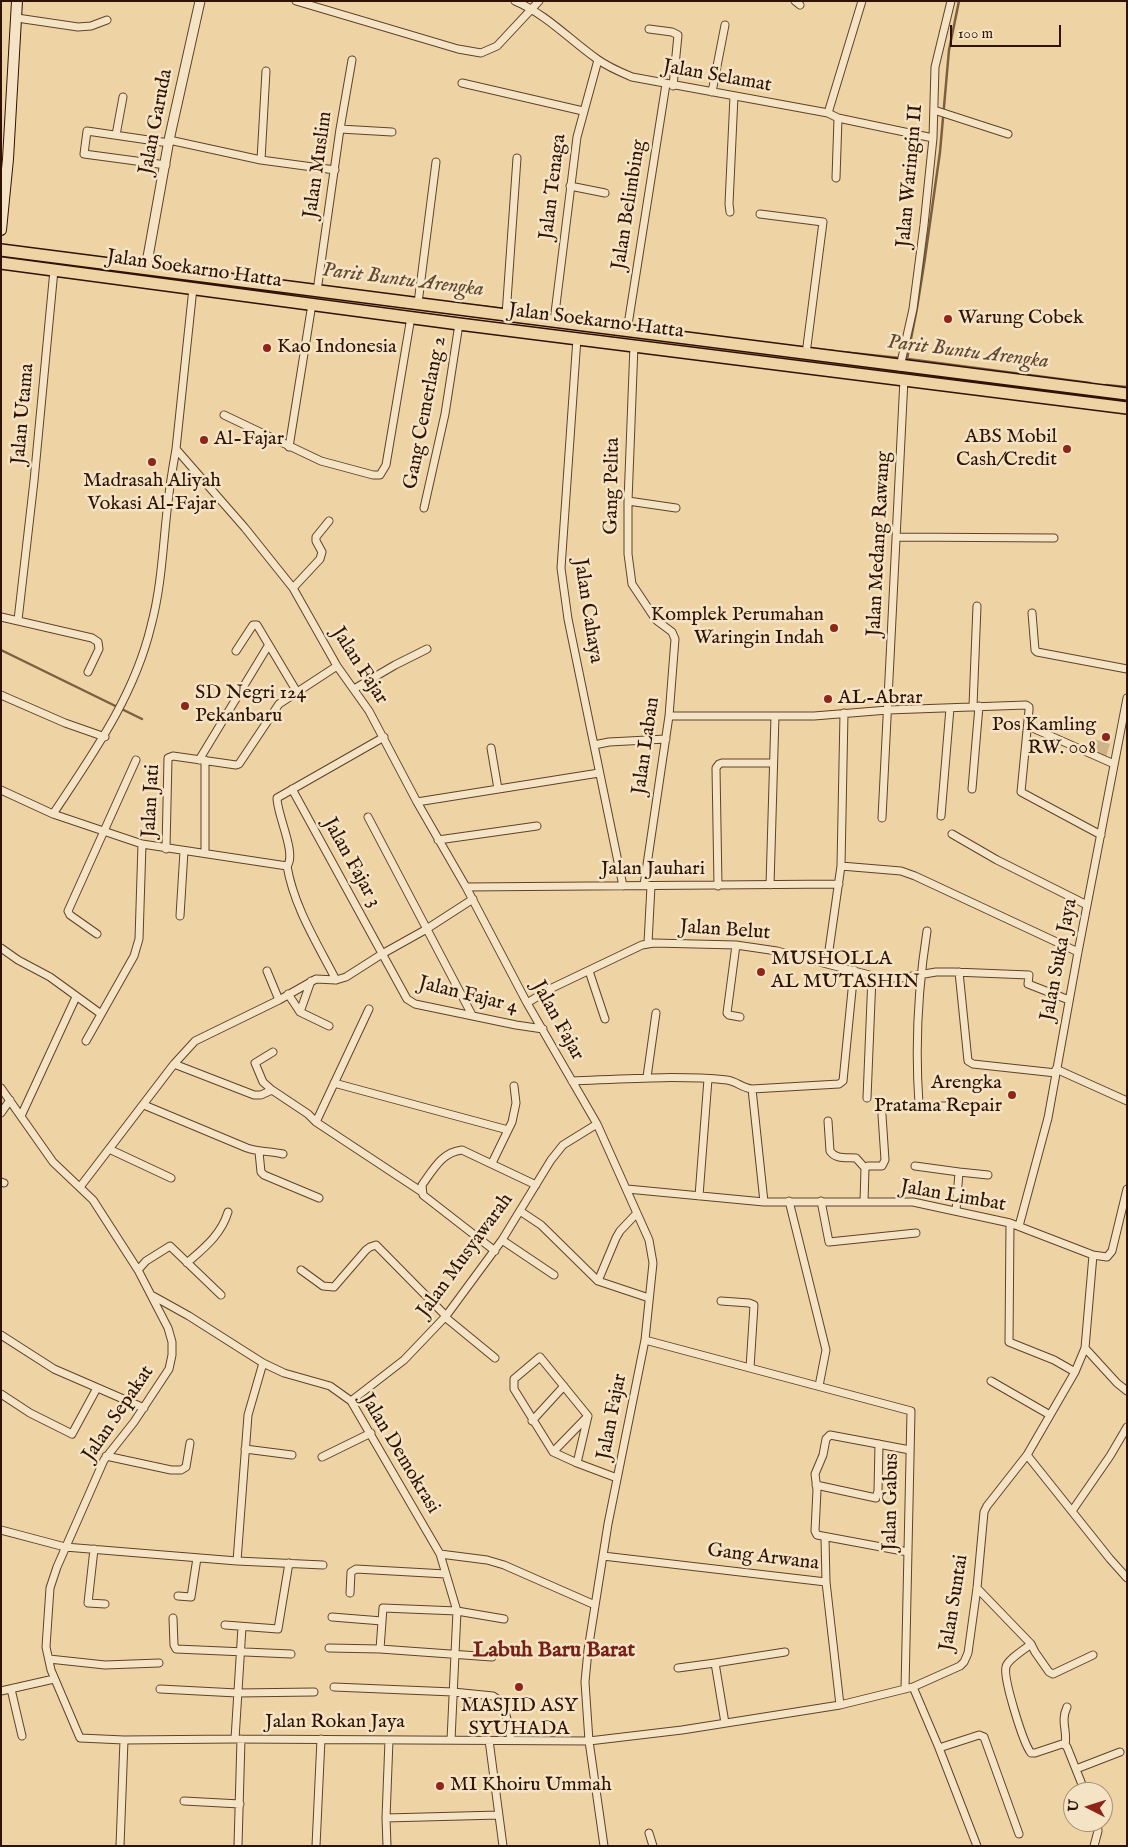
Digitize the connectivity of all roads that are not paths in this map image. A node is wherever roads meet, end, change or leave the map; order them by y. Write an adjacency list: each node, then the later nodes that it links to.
1 (18, 1): 9 (main road)
2 (200, 1): 30 (street, Jalan Garuda)
3 (296, 1): 8 (street)
4 (515, 1): 8 (street, Jalan Selamat)
5 (539, 1): 8 (street)
6 (862, 1): 22 (street)
7 (951, 1): 23 (street, Jalan Waringin II)
8 (532, 8): 14 (street, Jalan Selamat)
9 (17, 18): 10 (street); 31 (main road)
10 (107, 20)
11 (725, 26): 18 (street)
12 (649, 29): 17 (street, Jalan Belimbing)
13 (352, 60): 25 (street, Jalan Muslim)
14 (598, 60): 17 (street, Jalan Selamat); 21 (street, Jalan Tenaga)
15 (266, 71): 33 (street)
16 (462, 84): 21 (street)
17 (669, 85): 18 (street, Jalan Selamat); 55 (street, Jalan Belimbing)
18 (712, 92): 19 (street, Jalan Selamat)
19 (734, 96): 22 (street, Jalan Selamat); 40 (street)
20 (123, 97): 28 (street)
21 (583, 111): 38 (street, Jalan Tenaga)
22 (828, 113): 24 (street, Jalan Selamat)
23 (940, 113): 27 (street); 29 (street, Jalan Waringin II)
24 (838, 118): 29 (street, Jalan Selamat); 37 (street)
25 (340, 129): 26 (street); 36 (street, Jalan Muslim)
26 (392, 132)
27 (1008, 134)
28 (116, 135): 30 (street); 35 (street)
29 (934, 138): 61 (street, Jalan Waringin II)
30 (169, 141): 33 (street); 35 (street, Jalan Garuda)
31 (5, 158): 42 (main road)
32 (517, 158): 51 (street)
33 (261, 160): 36 (street)
34 (436, 162): 49 (street)
35 (166, 165): 45 (street, Jalan Garuda)
36 (335, 170): 48 (street, Jalan Muslim)
37 (836, 178)
38 (570, 186): 39 (street); 53 (street, Jalan Tenaga)
39 (604, 193)
40 (730, 212)
41 (760, 214): 59 (street)
42 (1, 230)
43 (1, 250): 45 (main road, Jalan Soekarno Hatta)
44 (1, 263): 46 (main road, Jalan Soekarno Hatta)
45 (147, 267): 48 (main road, Jalan Soekarno Hatta)
46 (54, 270): 47 (main road, Jalan Soekarno Hatta); 78 (street, Jalan Utama)
47 (193, 288): 50 (main road, Jalan Soekarno Hatta); 67 (street)
48 (317, 290): 49 (main road, Jalan Soekarno Hatta)
49 (418, 301): 51 (main road, Jalan Soekarno Hatta)
50 (312, 304): 52 (main road, Jalan Soekarno Hatta); 66 (street)
51 (506, 313): 53 (main road, Jalan Soekarno Hatta)
52 (411, 317): 54 (main road, Jalan Soekarno Hatta); 66 (street)
53 (554, 320): 55 (main road, Jalan Soekarno Hatta)
54 (459, 324): 56 (main road, Jalan Soekarno Hatta); 69 (street, Gang Cemerlang 2)
55 (627, 329): 57 (main road, Jalan Soekarno Hatta)
56 (577, 338): 58 (main road, Jalan Soekarno Hatta); 100 (street, Jalan Cahaya)
57 (734, 344): 59 (main road, Jalan Soekarno Hatta); 60 (main road)
58 (634, 345): 60 (main road, Jalan Soekarno Hatta); 68 (street, Gang Pelita)
59 (806, 354): 61 (main road, Jalan Soekarno Hatta)
60 (732, 358): 62 (main road, Jalan Soekarno Hatta)
61 (900, 365): 63 (main road, Jalan Soekarno Hatta)
62 (904, 379): 64 (main road, Jalan Soekarno Hatta); 72 (street, Jalan Medang Rawang)
63 (1127, 394)
64 (1127, 408)
65 (224, 415): 66 (street)
66 (289, 447)
67 (176, 449): 74 (street, Jalan Fajar); 97 (street)
68 (628, 501): 70 (street); 79 (street, Gang Pelita)
69 (424, 508)
70 (676, 508)
71 (328, 521): 74 (street)
72 (897, 537): 73 (street); 92 (street, Jalan Medang Rawang)
73 (1054, 538)
74 (293, 588): 83 (street, Jalan Fajar)
75 (977, 606): 90 (street)
76 (1032, 614): 84 (street)
77 (1, 617): 78 (street)
78 (18, 620): 85 (street)
79 (656, 620): 94 (street, Jalan Laban)
80 (268, 646): 82 (street); 87 (street); 103 (street)
81 (428, 649): 86 (street)
82 (236, 651)
83 (337, 666): 86 (street, Jalan Fajar); 87 (street, Jalan Jati)
84 (1127, 669)
85 (88, 672)
86 (354, 689): 98 (street, Jalan Fajar)
87 (296, 692): 103 (street, Jalan Jati)
88 (1, 695): 97 (street)
89 (1127, 698): 105 (street, Jalan Suka Jaya)
90 (976, 706): 91 (street); 96 (street); 109 (street)
91 (950, 708): 92 (street); 113 (street)
92 (888, 710): 93 (street); 115 (street, Jalan Medang Rawang)
93 (844, 713): 95 (street); 126 (street)
94 (669, 716): 95 (street); 99 (street, Jalan Laban)
95 (775, 716): 104 (street)
96 (1028, 726): 105 (street); 119 (street)
97 (105, 737): 112 (street)
98 (384, 737): 107 (street); 111 (street, Jalan Fajar)
99 (666, 739): 100 (street); 130 (street, Jalan Laban)
100 (594, 745): 106 (street, Jalan Cahaya)
101 (491, 748): 108 (street)
102 (136, 760): 117 (street)
103 (202, 760): 122 (street, Jalan Jati); 124 (street)
104 (773, 763): 128 (street); 131 (street)
105 (1114, 764): 119 (street, Jalan Suka Jaya)
106 (599, 773): 108 (street); 129 (street, Jalan Cahaya)
107 (292, 789): 125 (street); 143 (street, Jalan Fajar 3)
108 (498, 789): 111 (street)
109 (972, 789)
110 (1, 790): 112 (street)
111 (417, 802): 120 (street, Jalan Fajar)
112 (53, 814): 117 (street)
113 (941, 816)
114 (368, 817): 136 (street)
115 (882, 818)
116 (537, 826): 120 (street)
117 (103, 831): 121 (street); 138 (street)
118 (952, 834): 134 (street)
119 (1100, 834): 134 (street, Jalan Suka Jaya)
120 (438, 840): 132 (street, Jalan Fajar)
121 (142, 844): 122 (street); 161 (street)
122 (166, 849): 123 (street)
123 (184, 851): 124 (street); 135 (street)
124 (205, 853): 125 (street)
125 (287, 866): 151 (street)
126 (841, 866): 127 (street); 142 (street)
127 (840, 884): 128 (street, Jalan Jauhari); 144 (street)
128 (770, 885): 131 (street, Jalan Jauhari)
129 (623, 886): 130 (street, Jalan Jauhari); 132 (street, Jalan Jauhari)
130 (647, 886): 131 (street, Jalan Jauhari); 139 (street, Jalan Laban)
131 (718, 886)
132 (466, 887): 133 (street, Jalan Fajar)
133 (473, 899): 136 (street); 157 (street, Jalan Fajar)
134 (1087, 905): 142 (street, Jalan Suka Jaya)
135 (180, 916)
136 (426, 930): 143 (street); 162 (street)
137 (927, 931): 150 (street)
138 (97, 934)
139 (648, 943): 140 (street, Jalan Belut); 147 (street, Jalan Belut)
140 (736, 945): 144 (street, Jalan Belut); 163 (street)
141 (1, 948): 154 (street)
142 (1078, 952): 156 (street, Jalan Suka Jaya)
143 (382, 954): 151 (street); 162 (street, Jalan Fajar 4)
144 (827, 964): 145 (street, Jalan Belut)
145 (854, 970): 149 (street, Jalan Belut); 177 (street)
146 (268, 971): 155 (street)
147 (590, 971): 157 (street, Jalan Belut); 164 (street)
148 (959, 972): 150 (street, Jalan Belut); 156 (street, Jalan Belut); 170 (street)
149 (872, 976): 150 (street, Jalan Belut); 179 (street)
150 (920, 976): 183 (street)
151 (336, 980): 152 (street)
152 (311, 981): 153 (street); 159 (street)
153 (288, 994): 155 (street); 159 (street)
154 (76, 997): 161 (street); 186 (street)
155 (279, 1000): 169 (street)
156 (1069, 1000): 170 (street, Jalan Suka Jaya)
157 (527, 1003): 166 (street, Jalan Fajar)
158 (369, 1009): 174 (street)
159 (300, 1012): 165 (street)
160 (656, 1013): 171 (street)
161 (101, 1014): 167 (street)
162 (472, 1016): 166 (street, Jalan Fajar 4)
163 (740, 1017)
164 (605, 1020)
165 (329, 1026)
166 (543, 1029): 173 (street, Jalan Fajar)
167 (86, 1041)
168 (273, 1052): 178 (street)
169 (174, 1064): 178 (street); 182 (street)
170 (1056, 1071): 181 (street); 216 (street, Jalan Suka Jaya)
171 (648, 1077): 172 (street); 173 (street)
172 (708, 1079): 177 (street); 205 (street)
173 (572, 1081): 189 (street, Jalan Fajar)
174 (334, 1083): 188 (street); 190 (street)
175 (514, 1086): 190 (street)
176 (1, 1088): 180 (street, Jalan Sepakat)
177 (752, 1089): 208 (street)
178 (272, 1090): 188 (street)
179 (867, 1098)
180 (10, 1100): 184 (street); 186 (street, Jalan Sepakat)
181 (1127, 1101)
182 (144, 1105): 191 (street); 192 (street)
183 (961, 1106)
184 (1, 1113)
185 (882, 1115): 196 (street)
186 (22, 1116): 201 (street, Jalan Sepakat)
187 (828, 1121): 196 (street)
188 (316, 1122): 204 (street)
189 (596, 1124): 200 (street, Jalan Musyawarah); 202 (street, Jalan Fajar)
190 (508, 1130): 194 (street)
191 (109, 1149): 199 (street); 201 (street)
192 (259, 1152): 193 (street); 206 (street)
193 (282, 1154)
194 (492, 1164): 200 (street); 204 (street)
195 (915, 1166): 197 (street)
196 (866, 1168): 210 (street)
197 (959, 1172): 198 (street); 212 (street)
198 (988, 1175)
199 (171, 1178)
200 (536, 1185): 211 (street, Jalan Musyawarah)
201 (80, 1188): 222 (street, Jalan Sepakat)
202 (627, 1189): 205 (street, Jalan Limbat); 214 (street, Jalan Fajar)
203 (1127, 1189): 220 (street)
204 (422, 1192): 219 (street)
205 (699, 1196): 208 (street, Jalan Limbat)
206 (319, 1198)
207 (821, 1201): 209 (street, Jalan Limbat); 210 (street, Jalan Limbat); 217 (street)
208 (764, 1202): 209 (street, Jalan Limbat)
209 (789, 1202): 240 (street)
210 (864, 1202): 212 (street, Jalan Limbat)
211 (520, 1211): 218 (street, Jalan Musyawarah); 225 (street)
212 (956, 1211): 215 (street, Jalan Limbat)
213 (228, 1212): 221 (street)
214 (636, 1213): 225 (street); 228 (street, Jalan Fajar)
215 (1010, 1223): 216 (street, Jalan Limbat); 237 (street)
216 (1019, 1226): 220 (street, Jalan Limbat)
217 (916, 1233)
218 (502, 1240): 219 (street, Jalan Musyawarah); 224 (street)
219 (495, 1251): 230 (street, Jalan Musyawarah)
220 (1093, 1255): 233 (street, Jalan Suntai)
221 (187, 1262): 222 (street); 226 (street)
222 (138, 1270): 227 (street, Jalan Sepakat)
223 (301, 1270): 230 (street)
224 (554, 1275)
225 (598, 1281): 228 (street)
226 (221, 1295)
227 (152, 1296): 235 (street, Jalan Demokrasi); 245 (street, Jalan Sepakat)
228 (649, 1298): 232 (street, Jalan Fajar)
229 (721, 1301): 236 (street)
230 (446, 1317): 234 (street); 244 (street, Jalan Musyawarah)
231 (1, 1335): 241 (street)
232 (645, 1340): 236 (street, Jalan Gabus); 261 (street, Jalan Fajar)
233 (1085, 1348): 237 (street, Jalan Suntai); 242 (street)
234 (494, 1358)
235 (263, 1363): 244 (street, Jalan Demokrasi); 253 (street)
236 (750, 1368): 240 (street, Jalan Gabus)
237 (1075, 1372): 246 (street, Jalan Suntai)
238 (990, 1382): 246 (street)
239 (564, 1386): 247 (street); 248 (street); 248 (street)
240 (819, 1386): 254 (street, Jalan Gabus)
241 (97, 1388): 243 (street); 245 (street)
242 (1127, 1391)
243 (1, 1394)
244 (352, 1401): 250 (street, Jalan Demokrasi)
245 (144, 1408): 258 (street, Jalan Sepakat)
246 (1050, 1415): 257 (street, Jalan Suntai)
247 (588, 1416): 255 (street); 260 (street)
248 (532, 1421): 255 (street)
249 (1127, 1427): 263 (street)
250 (371, 1433): 259 (street); 269 (street, Jalan Demokrasi)
251 (190, 1443): 258 (street)
252 (879, 1444): 254 (street); 262 (street); 262 (street)
253 (245, 1449): 256 (street); 272 (street)
254 (910, 1450): 268 (street, Jalan Gabus)
255 (553, 1452): 260 (street)
256 (292, 1455)
257 (1027, 1455): 263 (street); 278 (street, Jalan Suntai)
258 (106, 1456): 266 (street, Jalan Sepakat)
259 (322, 1457)
260 (577, 1463): 261 (street)
261 (617, 1478): 270 (street, Jalan Fajar)
262 (816, 1485): 265 (street)
263 (1072, 1511): 276 (street)
264 (1, 1530): 266 (street)
265 (825, 1538): 268 (street); 277 (street)
266 (66, 1547): 267 (street); 299 (street, Jalan Sepakat)
267 (94, 1549): 271 (street); 281 (street)
268 (908, 1552): 308 (street, Jalan Gabus)
269 (440, 1554): 275 (street, Jalan Demokrasi); 282 (street)
270 (603, 1556): 277 (street, Gang Arwana); 282 (street, Jalan Fajar)
271 (197, 1558): 272 (street); 280 (street)
272 (237, 1561): 273 (street)
273 (289, 1563): 274 (street); 289 (street)
274 (323, 1565)
275 (446, 1574): 279 (street); 283 (street, Jalan Demokrasi)
276 (1127, 1578)
277 (826, 1582): 313 (street, Gang Arwana)
278 (977, 1588): 290 (street); 305 (street, Jalan Suntai)
279 (350, 1593)
280 (178, 1596)
281 (105, 1604)
282 (595, 1605): 325 (street, Jalan Fajar)
283 (457, 1611): 286 (street); 287 (street); 296 (street, Jalan Demokrasi)
284 (332, 1617): 287 (street)
285 (174, 1618): 293 (street)
286 (504, 1619)
287 (382, 1621): 292 (street)
288 (226, 1625): 289 (street)
289 (242, 1627): 293 (street)
290 (1032, 1644): 297 (street); 326 (street)
291 (329, 1648): 292 (street)
292 (380, 1649): 296 (street)
293 (240, 1652): 295 (street); 312 (street)
294 (785, 1652): 301 (street)
295 (290, 1654)
296 (455, 1655): 298 (street); 311 (street, Jalan Demokrasi)
297 (1093, 1656)
298 (492, 1657)
299 (48, 1659): 300 (street); 303 (street, Jalan Sepakat)
300 (160, 1663)
301 (715, 1663): 302 (street); 315 (street)
302 (678, 1668)
303 (54, 1679): 306 (street); 317 (street, Jalan Sepakat)
304 (334, 1687): 311 (street)
305 (913, 1687): 308 (street, Jalan Suntai); 327 (street)
306 (11, 1689): 309 (street); 316 (street)
307 (160, 1689): 312 (street)
308 (905, 1689): 313 (street, Jalan Suntai)
309 (1, 1691)
310 (314, 1692): 312 (street)
311 (453, 1692): 322 (street, Jalan Demokrasi); 324 (street)
312 (237, 1693): 318 (street)
313 (840, 1705): 315 (street, Jalan Suntai)
314 (1067, 1707): 326 (street)
315 (725, 1723): 325 (street, Jalan Suntai)
316 (22, 1736)
317 (80, 1738): 320 (street, Jalan Rokan Jaya)
318 (238, 1739): 319 (street, Jalan Rokan Jaya); 320 (street, Jalan Rokan Jaya); 332 (street)
319 (322, 1739): 321 (street, Jalan Rokan Jaya); 340 (street)
320 (124, 1740): 338 (street)
321 (389, 1740): 322 (street, Jalan Rokan Jaya); 334 (street)
322 (451, 1740): 323 (street, Jalan Rokan Jaya)
323 (489, 1740): 324 (street, Jalan Rokan Jaya); 333 (street)
324 (511, 1740): 325 (street, Jalan Rokan Jaya)
325 (590, 1740): 343 (street, Jalan Fajar)
326 (1065, 1746): 329 (street)
327 (939, 1748): 337 (street); 345 (street)
328 (1120, 1752): 329 (street)
329 (1076, 1769): 330 (street)
330 (1081, 1782)
331 (184, 1801): 332 (street)
332 (240, 1804): 339 (street)
333 (499, 1815): 334 (street); 342 (street)
334 (386, 1818): 341 (street)
335 (1098, 1832): 346 (street)
336 (650, 1834): 344 (street)
337 (1019, 1834)
338 (120, 1846)
339 (238, 1846)
340 (316, 1846)
341 (387, 1846)
342 (503, 1846)
343 (604, 1846)
344 (653, 1846)
345 (977, 1846)
346 (1094, 1846)

